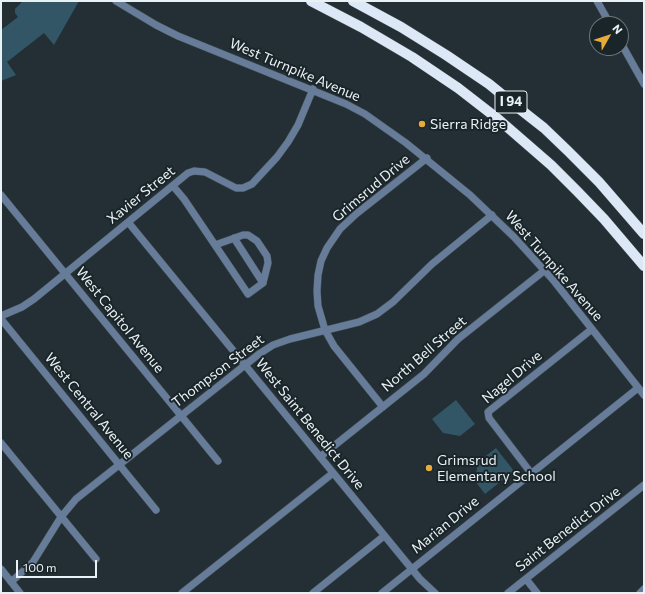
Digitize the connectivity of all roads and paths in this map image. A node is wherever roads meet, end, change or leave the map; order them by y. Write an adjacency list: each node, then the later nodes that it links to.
1 (116, 1): 8 (street, West Turnpike Avenue)
2 (310, 1): 17 (highway, I 94)
3 (353, 1): 14 (highway, I 94)
4 (597, 1): 5 (street)
5 (605, 16)
6 (628, 56): 7 (street)
7 (644, 84)
8 (313, 89): 9 (street, West Turnpike Avenue); 10 (street, Xavier Street)
9 (427, 158): 12 (street, West Turnpike Avenue); 23 (street, Grimsrud Drive)
10 (173, 186): 13 (street, Xavier Street); 16 (street)
11 (1, 195): 19 (street, West Capitol Avenue)
12 (492, 215): 18 (street, West Turnpike Avenue); 23 (street, Thompson Street)
13 (128, 222): 19 (street, Xavier Street); 24 (street, West Saint Benedict Drive)
14 (644, 234)
15 (234, 238): 16 (street); 20 (street); 20 (street)
16 (215, 245): 20 (street)
17 (644, 266)
18 (544, 270): 22 (street, West Turnpike Avenue); 27 (street, North Bell Street)
19 (66, 274): 21 (street, Xavier Street); 28 (street, West Capitol Avenue)
20 (263, 283)
21 (1, 318): 32 (street, West Central Avenue)
22 (592, 329): 25 (street, West Turnpike Avenue); 34 (street, Nagel Drive)
23 (325, 330): 24 (street, Thompson Street); 27 (street, Grimsrud Drive)
24 (245, 365): 28 (street, Thompson Street); 30 (street, West Saint Benedict Drive)
25 (638, 388): 26 (street, West Turnpike Avenue); 34 (street, Marian Drive)
26 (644, 395)
27 (383, 407): 30 (street, North Bell Street)
28 (181, 416): 31 (street, West Capitol Avenue); 32 (street, Thompson Street)
29 (1, 443): 37 (street)
30 (320, 456): 33 (street, West Saint Benedict Drive)
31 (218, 461)
32 (119, 464): 36 (street, West Central Avenue); 37 (street, Thompson Street)
33 (333, 473): 38 (street, West Saint Benedict Drive); 46 (street)
34 (531, 473): 40 (street, Marian Drive)
35 (644, 485): 42 (street, Saint Benedict Drive)
36 (156, 510)
37 (61, 517): 39 (street); 43 (street, Thompson Street)
38 (384, 536): 40 (street, West Saint Benedict Drive); 47 (street)
39 (96, 559)
40 (411, 569): 48 (street, Marian Drive); 49 (street)
41 (1, 570): 43 (street)
42 (526, 579): 50 (street, Saint Benedict Drive); 51 (street)
43 (11, 582): 45 (street)
44 (644, 589): 52 (street)
45 (20, 593)
46 (182, 593)
47 (313, 593)
48 (382, 593)
49 (435, 593)
50 (508, 593)
51 (537, 593)
52 (640, 593)

